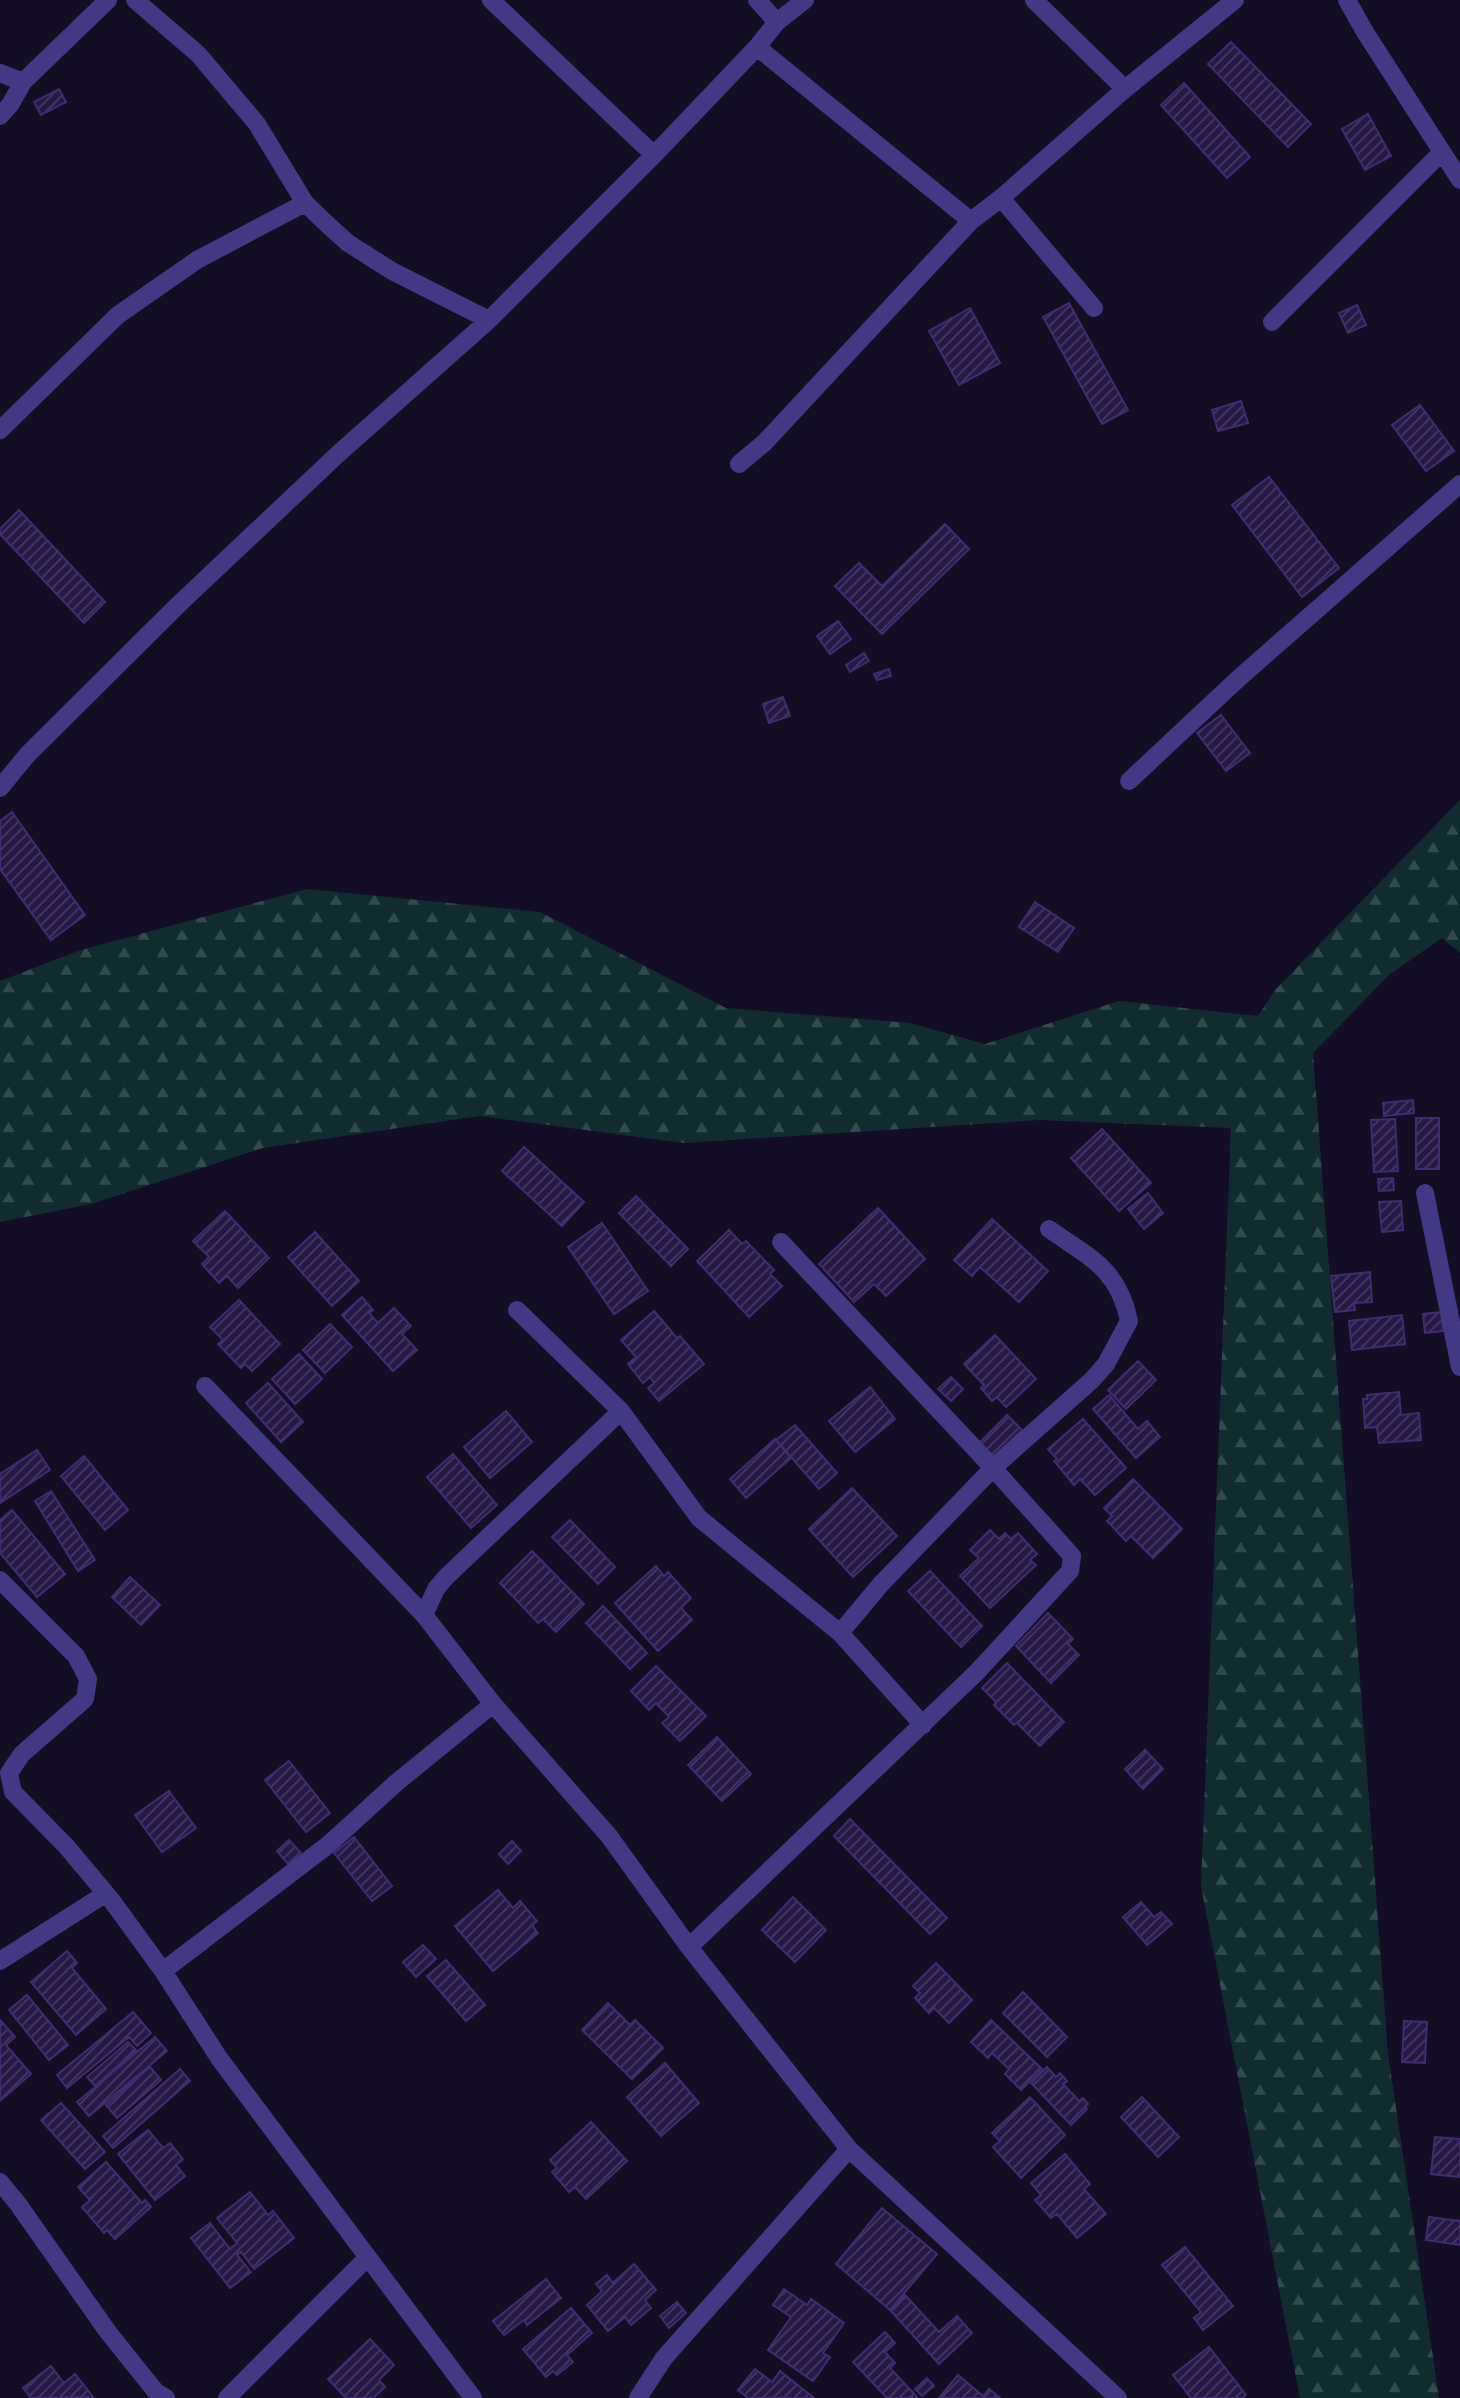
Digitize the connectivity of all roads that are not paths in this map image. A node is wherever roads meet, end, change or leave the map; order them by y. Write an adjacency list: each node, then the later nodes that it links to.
1 (108, 0): 12 (street)
2 (135, 0): 19 (street)
3 (491, 0): 16 (street)
4 (757, 0): 9 (street)
5 (805, 0): 9 (street)
6 (1034, 0): 13 (street)
7 (1235, 0): 13 (street)
8 (1347, 0): 15 (street)
9 (777, 22): 10 (street)
10 (757, 47): 16 (street); 20 (street)
11 (0, 73): 12 (street)
12 (23, 82): 14 (street)
13 (1125, 89): 18 (street)
14 (0, 116)
15 (1442, 152): 17 (street); 23 (street)
16 (654, 155): 22 (street)
17 (1460, 180)
18 (1001, 198): 20 (street); 21 (street)
19 (305, 203): 22 (street); 24 (street)
20 (971, 221): 25 (street)
21 (1094, 308)
22 (489, 320): 28 (street)
23 (1272, 322)
24 (0, 430)
25 (738, 464)
26 (1460, 484): 27 (street)
27 (1129, 781)
28 (0, 788)
29 (1425, 1194): 33 (street)
30 (1049, 1229): 36 (street)
31 (781, 1242): 36 (street)
32 (517, 1310): 35 (street)
33 (1460, 1367)
34 (205, 1385): 38 (street)
35 (621, 1411): 38 (street); 39 (street)
36 (993, 1468): 39 (street); 41 (street)
37 (0, 1580): 42 (street)
38 (424, 1615): 40 (street)
39 (840, 1633): 41 (street)
40 (493, 1704): 43 (street); 45 (street)
41 (923, 1725): 43 (street)
42 (106, 1894): 44 (street); 45 (street)
43 (689, 1947): 46 (street)
44 (0, 1961)
45 (163, 1971): 48 (street)
46 (849, 2149): 52 (street); 53 (street)
47 (0, 2182): 49 (street)
48 (368, 2257): 50 (street); 51 (street)
49 (166, 2398)
50 (227, 2398)
51 (474, 2398)
52 (638, 2398)
53 (1118, 2398)

